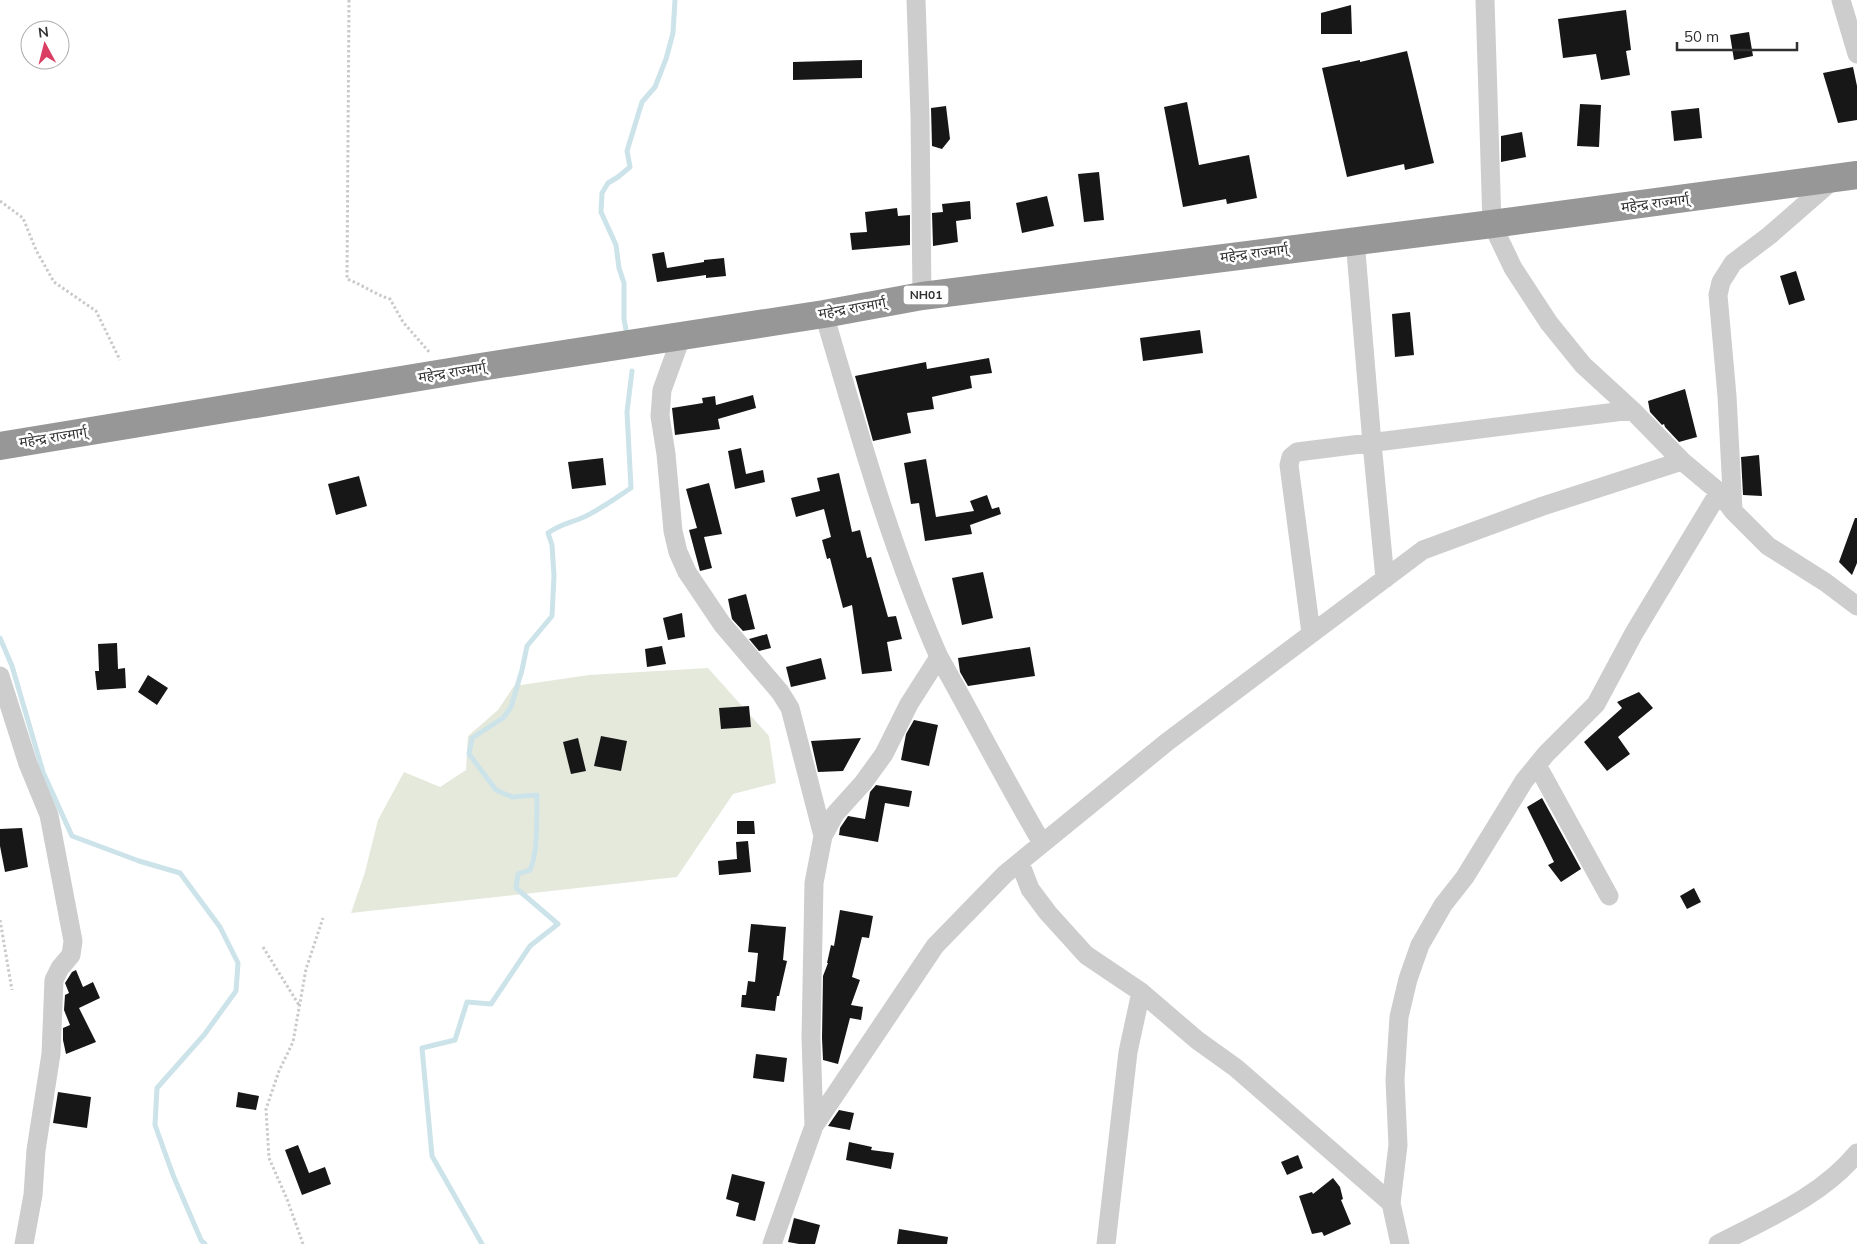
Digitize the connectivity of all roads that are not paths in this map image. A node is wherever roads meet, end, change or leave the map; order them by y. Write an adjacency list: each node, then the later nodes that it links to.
1 (916, 0): 8 (street)
2 (1485, 0): 6 (street)
3 (1841, 0): 4 (street)
4 (1857, 54)
5 (1846, 177): 6 (highway, महेन्द्र राज्मार्ग् / NH01); 16 (street)
6 (1492, 224): 7 (highway, महेन्द्र राज्मार्ग् / NH01); 11 (street)
7 (1355, 240): 8 (highway, महेन्द्र राज्मार्ग् / NH01); 12 (street)
8 (922, 296): 9 (highway, महेन्द्र राज्मार्ग् / NH01)
9 (824, 314): 10 (highway, महेन्द्र राज्मार्ग् / NH01); 20 (street)
10 (682, 335): 13 (highway, महेन्द्र राज्मार्ग् / NH01); 23 (street)
11 (1632, 410): 12 (street); 14 (street)
12 (1372, 443): 17 (street); 19 (street)
13 (0, 446)
14 (1682, 461): 15 (street); 17 (street)
15 (1719, 492): 16 (street); 22 (street)
16 (1733, 511): 18 (street)
17 (1385, 579): 19 (street)
18 (1857, 606)
19 (1312, 633): 24 (street)
20 (939, 657): 23 (street); 24 (street)
21 (0, 676): 31 (street)
22 (1537, 765): 26 (street); 30 (street)
23 (823, 836): 28 (street)
24 (1042, 843): 25 (street)
25 (1020, 863): 27 (street); 28 (street)
26 (1610, 896)
27 (1141, 992): 30 (street); 33 (street)
28 (814, 1126): 32 (street)
29 (1857, 1153): 35 (street)
30 (1391, 1203): 34 (street)
31 (24, 1244)
32 (772, 1244)
33 (1106, 1244)
34 (1400, 1244)
35 (1718, 1244)

